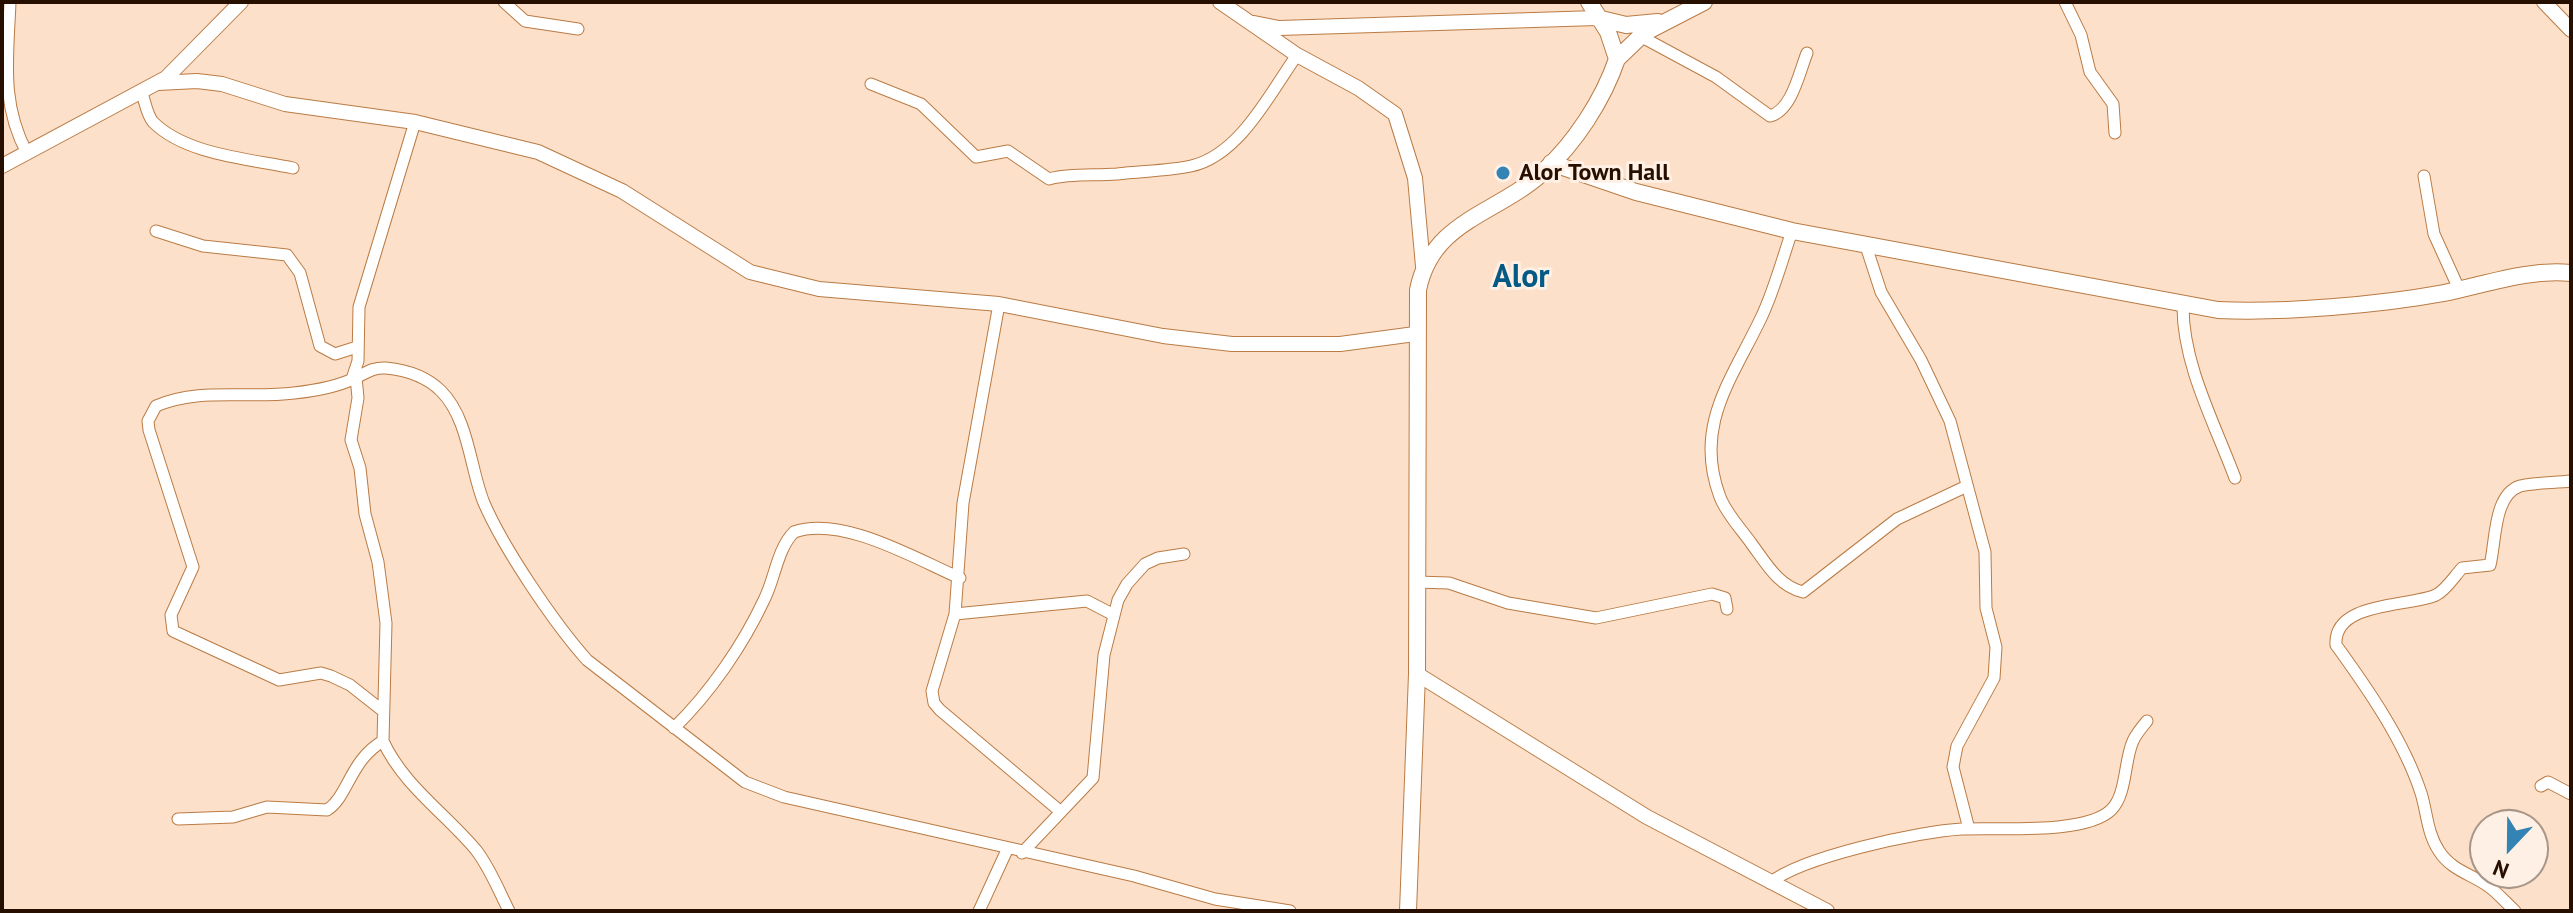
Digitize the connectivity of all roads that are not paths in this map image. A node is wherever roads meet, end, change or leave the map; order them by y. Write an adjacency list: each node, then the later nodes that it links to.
1 (10, 2): 25 (street)
2 (241, 2): 20 (street)
3 (504, 2): 13 (street)
4 (1220, 2): 10 (street)
5 (1589, 2): 9 (main road)
6 (1704, 2): 11 (main road)
7 (2065, 2): 24 (street)
8 (2544, 2): 14 (street)
9 (1597, 18): 11 (main road); 12 (street); 19 (main road)
10 (1246, 21): 12 (street); 16 (street)
11 (1667, 21): 15 (main road)
12 (1292, 27): 16 (street)
13 (578, 29)
14 (2571, 30)
15 (1640, 36): 17 (street); 19 (main road)
16 (1283, 45): 18 (street)
17 (1807, 53)
18 (1297, 55): 21 (street); 33 (street)
19 (1617, 59): 26 (main road)
20 (158, 83): 22 (street); 23 (street)
21 (871, 84)
22 (142, 93): 25 (street); 28 (street)
23 (415, 122): 36 (street); 39 (street)
24 (2115, 133)
25 (27, 153): 27 (street)
26 (1551, 163): 31 (main road); 33 (main road)
27 (2, 166)
28 (293, 168)
29 (2424, 176): 35 (street)
30 (156, 231): 39 (street)
31 (1792, 231): 32 (main road); 44 (street)
32 (1866, 246): 37 (main road); 44 (street)
33 (1423, 266): 38 (main road)
34 (2571, 273): 35 (main road)
35 (2459, 289): 37 (main road)
36 (999, 304): 38 (street); 46 (street)
37 (2183, 307): 42 (street)
38 (1415, 334): 47 (main road)
39 (357, 350): 40 (street); 41 (street)
40 (384, 368): 41 (street); 54 (street)
41 (354, 378): 52 (street); 52 (street)
42 (2235, 478)
43 (2571, 481): 69 (street)
44 (1967, 486): 60 (street)
45 (1184, 554): 50 (street)
46 (960, 578): 49 (street); 54 (street)
47 (1416, 582): 48 (street); 51 (main road)
48 (1727, 609)
49 (955, 614): 50 (street); 58 (street)
50 (1114, 615): 58 (street)
51 (1417, 674): 63 (street); 67 (main road)
52 (383, 711): 55 (street)
53 (2147, 721): 60 (street)
54 (674, 728): 61 (street)
55 (383, 741): 59 (street); 64 (street)
56 (2541, 786): 57 (street)
57 (2571, 794)
58 (1061, 812): 62 (street)
59 (178, 819)
60 (1969, 829): 63 (street)
61 (1007, 850): 62 (street); 65 (street)
62 (1022, 853): 66 (street)
63 (1770, 883): 68 (street)
64 (509, 911)
65 (979, 911)
66 (1290, 911)
67 (1408, 911)
68 (1827, 911)
69 (2515, 911)

